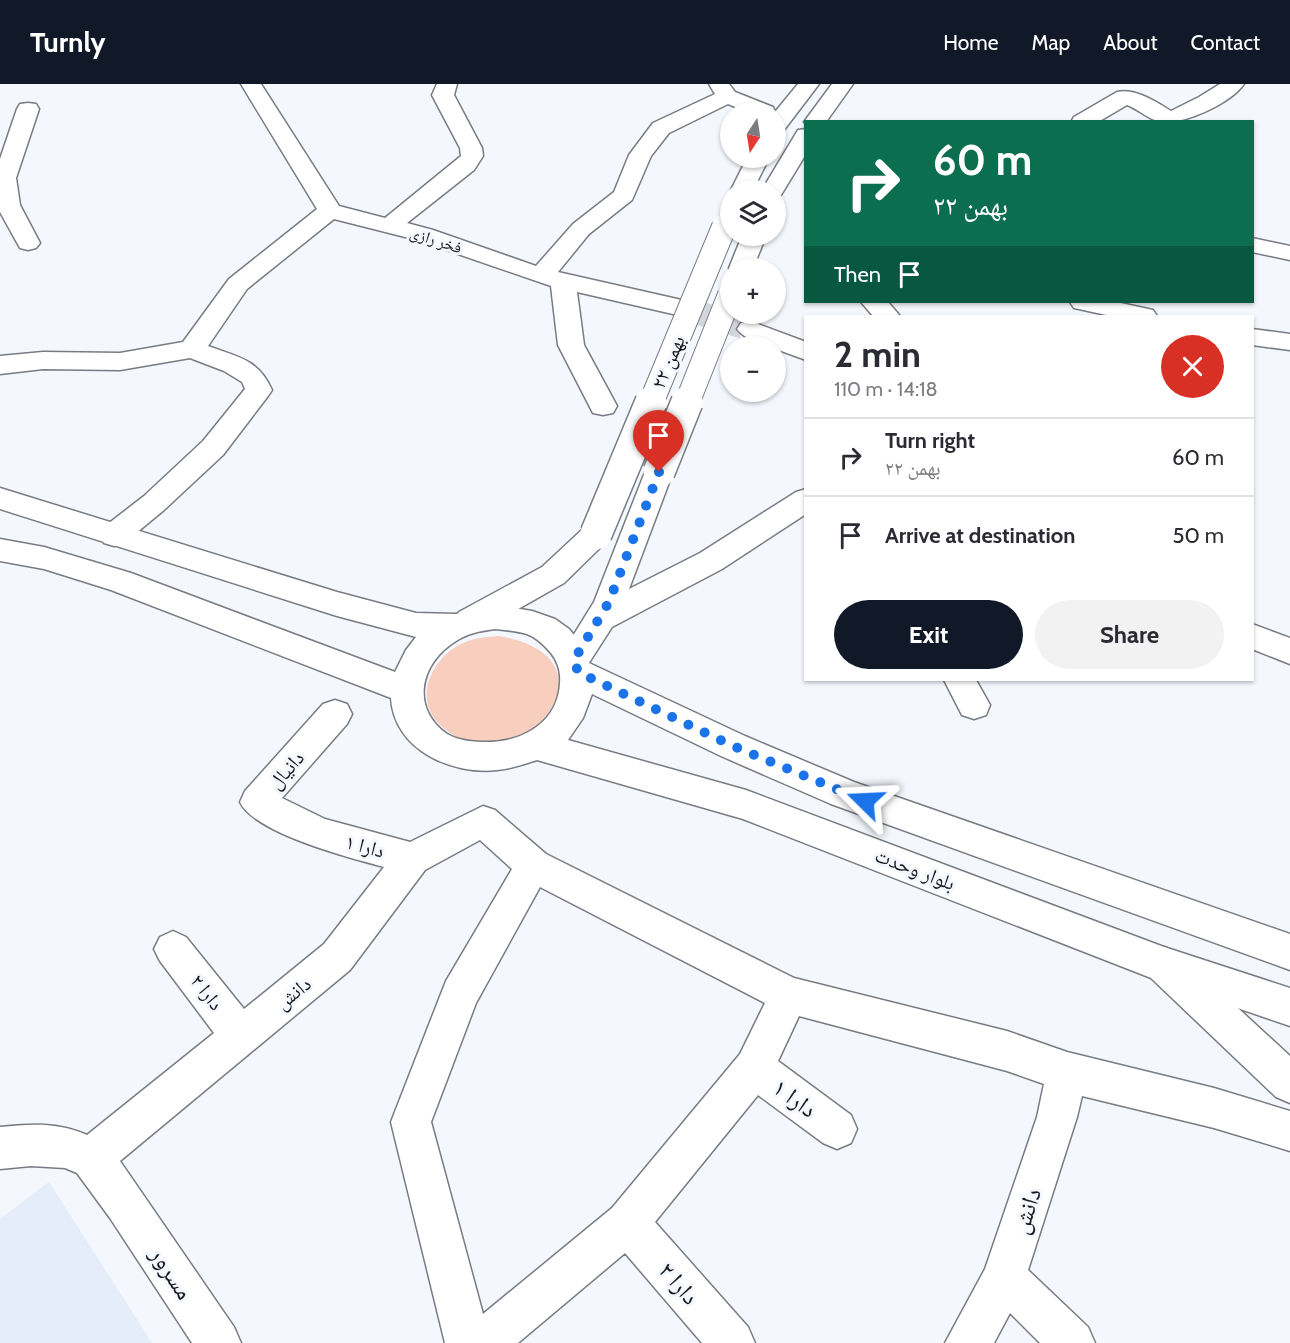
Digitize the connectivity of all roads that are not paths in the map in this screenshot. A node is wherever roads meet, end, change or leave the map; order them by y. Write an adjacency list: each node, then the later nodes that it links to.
1 (251, 84): 15 (street)
2 (447, 84): 16 (street)
3 (809, 84): 8 (street)
4 (843, 84): 10 (street)
5 (1234, 84): 11 (street)
6 (723, 90): 7 (street); 19 (street)
7 (745, 102)
8 (786, 106)
9 (28, 109): 18 (street)
10 (816, 120)
11 (1085, 120)
12 (804, 142): 13 (street)
13 (798, 164): 14 (street)
14 (781, 180)
15 (330, 211): 16 (street, فخر رازی); 29 (street)
16 (390, 225): 19 (street, فخر رازی)
17 (720, 237): 38 (street, ۲۲ بهمن, bridge)
18 (28, 243)
19 (552, 278): 22 (street, فخر رازی); 32 (street)
20 (875, 303): 23 (street)
21 (1087, 303): 24 (street)
22 (686, 309)
23 (886, 315)
24 (1140, 315)
25 (720, 320): 37 (street, ۲۲ بهمن, bridge)
26 (750, 329): 30 (street)
27 (1254, 338): 28 (street)
28 (1290, 342)
29 (192, 349): 31 (street); 35 (street)
30 (804, 351)
31 (0, 365)
32 (603, 406)
33 (0, 498): 35 (street)
34 (804, 500): 37 (street)
35 (114, 535): 38 (street)
36 (0, 550): 42 (street)
37 (601, 618): 41 (street, ۲۲ بهمن)
38 (463, 624): 41 (street); 42 (street)
39 (1254, 637): 40 (street)
40 (1290, 651)
41 (576, 666): 44 (street); 49 (street)
42 (406, 690): 44 (street)
43 (335, 714): 45 (street, دانیال)
44 (536, 745): 50 (street, بلوار وحدت)
45 (318, 833): 46 (street, دارا ۱)
46 (412, 859): 47 (street, دانش); 53 (street, دانش)
47 (533, 865): 51 (street); 64 (street)
48 (173, 949): 53 (street, دارا ۲)
49 (1290, 952)
50 (1164, 965): 52 (street, بلوار وحدت); 56 (street)
51 (789, 995): 54 (street); 55 (street)
52 (1290, 1007)
53 (241, 1036): 60 (street, دانش)
54 (754, 1068): 57 (street, دارا ۱); 61 (street)
55 (1067, 1072): 58 (street); 62 (street, دانش)
56 (1290, 1083)
57 (837, 1129)
58 (1290, 1131)
59 (0, 1148): 60 (street)
60 (92, 1158): 63 (street, مسرور)
61 (627, 1223): 65 (street); 66 (street, دارا ۲)
62 (1004, 1277): 67 (street, دانش); 68 (street)
63 (218, 1343)
64 (468, 1343)
65 (483, 1343)
66 (732, 1343)
67 (968, 1343)
68 (1072, 1343)

